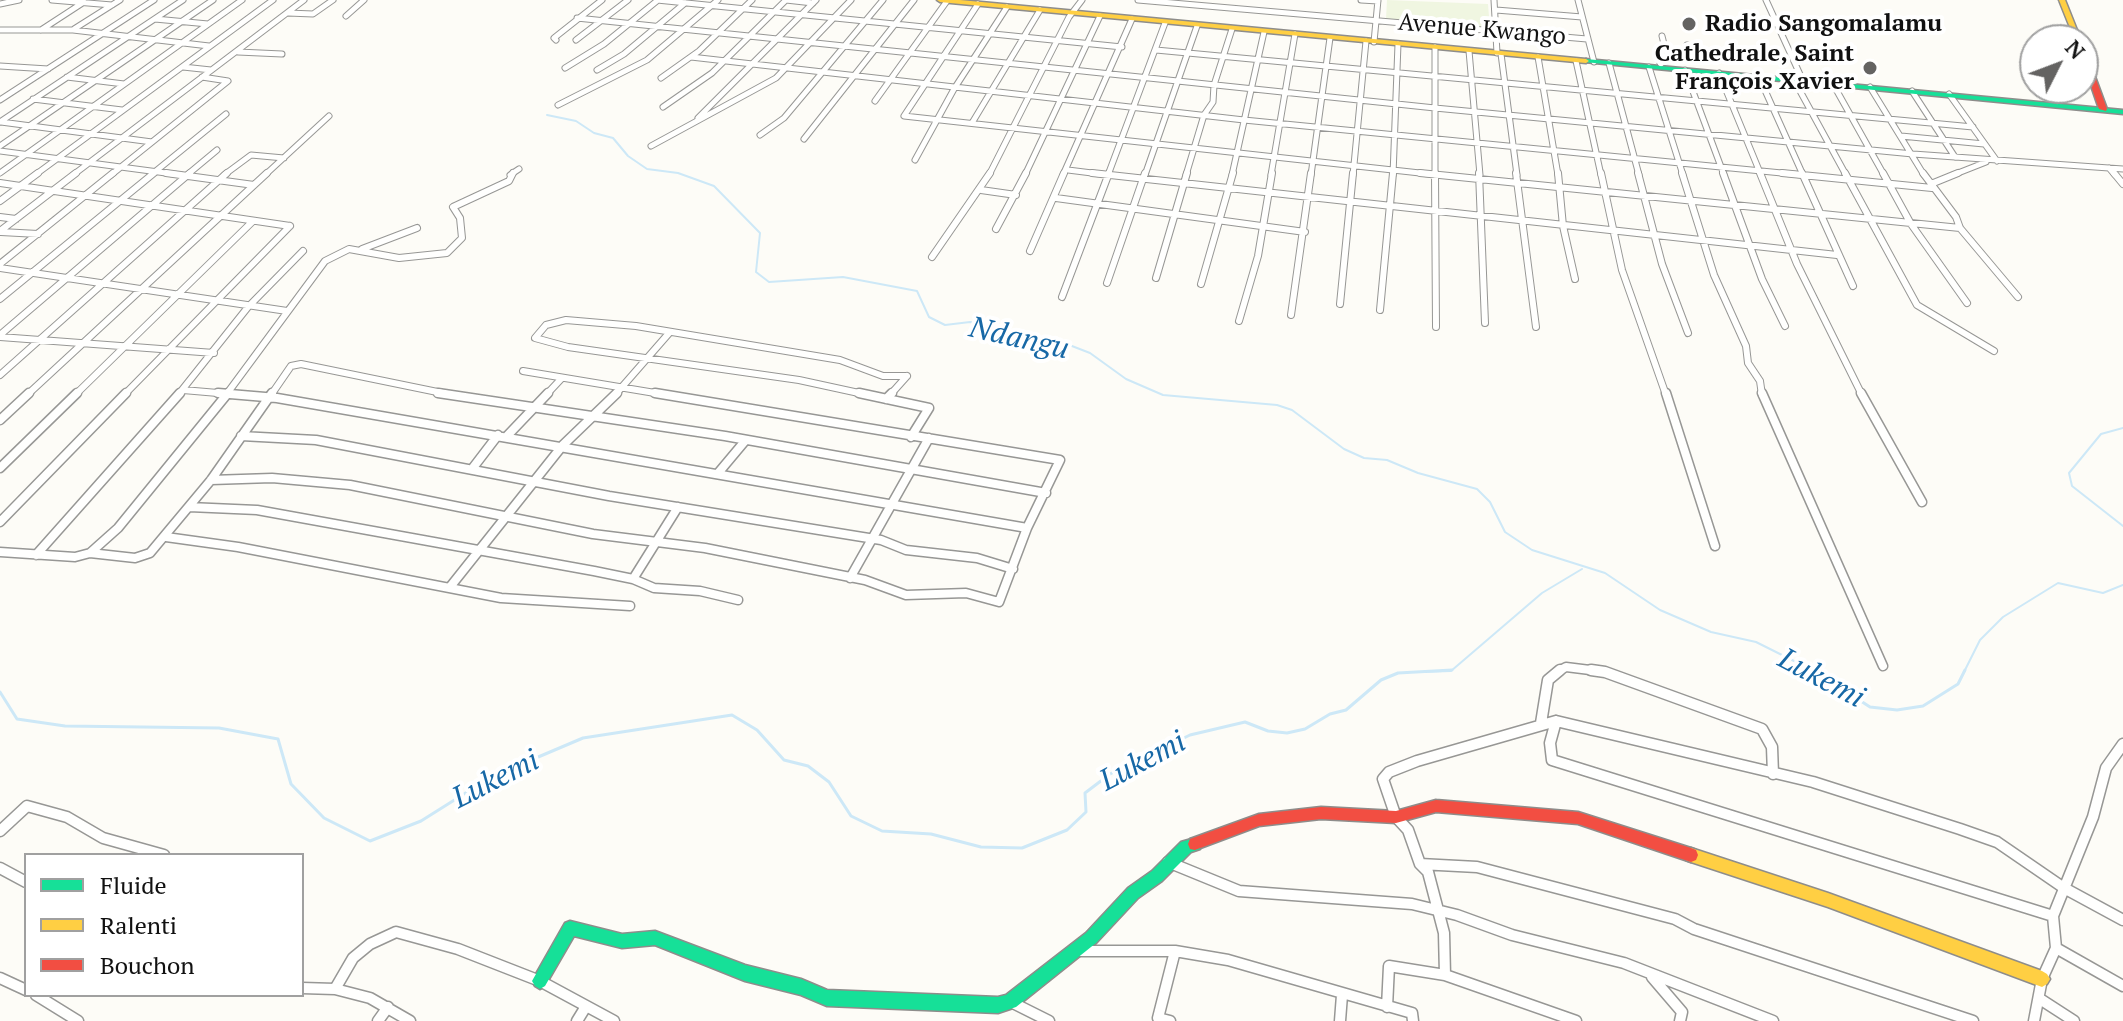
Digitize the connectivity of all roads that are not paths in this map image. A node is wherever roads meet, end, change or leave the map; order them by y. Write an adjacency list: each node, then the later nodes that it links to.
1 (19, 0): 36 (street)
2 (54, 0): 31 (street)
3 (120, 0): 37 (street)
4 (154, 0): 75 (street)
5 (183, 0): 52 (street)
6 (213, 0): 54 (street)
7 (242, 0): 59 (street)
8 (273, 0): 95 (street)
9 (304, 0): 44 (street)
10 (333, 0): 44 (street)
11 (364, 0): 47 (street)
12 (602, 0): 50 (street)
13 (628, 0): 55 (street)
14 (657, 0): 32 (street); 60 (street)
15 (718, 0): 38 (street)
16 (752, 0): 40 (street)
17 (786, 0): 33 (street); 43 (street)
18 (851, 0): 51 (street)
19 (883, 0): 56 (street)
20 (914, 0): 61 (street)
21 (940, 0): 30 (main road)
22 (1082, 0): 45 (street)
23 (1138, 0): 35 (street, Avenue Kwango)
24 (1361, 0): 25 (street)
25 (1378, 0): 57 (street)
26 (1494, 0): 42 (street)
27 (1578, 0): 49 (street)
28 (1766, 0): 148 (street)
29 (2062, 0): 62 (main road)
30 (947, 1): 34 (main road); 65 (street)
31 (85, 2): 37 (street); 67 (street)
32 (686, 2): 38 (street); 64 (street)
33 (815, 2): 46 (street)
34 (971, 2): 39 (main road); 71 (street)
35 (1170, 2): 57 (street, Avenue Kwango); 58 (street)
36 (0, 4)
37 (112, 5): 68 (street)
38 (712, 6): 40 (street); 69 (street)
39 (1007, 7): 41 (main road); 76 (street)
40 (743, 9): 43 (street); 74 (street)
41 (1040, 10): 45 (main road); 81 (street)
42 (1496, 10): 49 (street); 73 (street)
43 (775, 12): 46 (street); 80 (street)
44 (288, 13): 102 (street)
45 (1074, 14): 48 (main road); 88 (street)
46 (802, 15): 51 (street); 87 (street)
47 (346, 16)
48 (1100, 16): 53 (main road); 92 (street)
49 (1582, 17): 84 (street)
50 (577, 18): 55 (street); 85 (street)
51 (834, 18): 56 (street); 91 (street)
52 (154, 19): 54 (street); 78 (street)
53 (1132, 19): 58 (main road); 97 (street)
54 (182, 21): 59 (street); 83 (street)
55 (604, 21): 60 (street); 86 (street)
56 (865, 21): 61 (street); 96 (street)
57 (1377, 21): 73 (street, Avenue Kwango); 89 (street)
58 (1163, 22): 63 (main road); 100 (street)
59 (208, 24): 90 (street)
60 (630, 24): 64 (street); 125 (street)
61 (895, 24): 65 (street); 99 (street)
62 (2072, 24)
63 (1197, 26): 66 (main road); 106 (street)
64 (659, 27): 69 (street); 129 (street)
65 (928, 28): 71 (street); 105 (street)
66 (1232, 29): 72 (main road); 109 (street)
67 (41, 30): 68 (street); 70 (street)
68 (73, 30): 75 (street)
69 (685, 30): 74 (street); 180 (street)
70 (2, 31)
71 (960, 31): 76 (street); 108 (street)
72 (1264, 32): 77 (main road); 113 (street)
73 (1494, 32): 84 (street, Avenue Kwango); 103 (street)
74 (717, 33): 80 (street); 107 (street)
75 (103, 34): 78 (street); 127 (street)
76 (990, 34): 81 (street); 111 (street)
77 (1295, 34): 82 (main road); 118 (street)
78 (127, 36): 83 (street); 139 (street)
79 (1662, 36): 121 (street)
80 (750, 37): 87 (street); 112 (street)
81 (1023, 37): 88 (street); 117 (street)
82 (1330, 38): 89 (main road); 124 (street)
83 (155, 39): 90 (street); 146 (street)
84 (1587, 39): 115 (street)
85 (556, 40)
86 (576, 40)
87 (778, 40): 91 (street); 119 (street)
88 (1056, 41): 92 (street); 126 (street)
89 (1370, 42): 93 (main road); 133 (street)
90 (181, 43): 95 (street); 151 (street)
91 (810, 43): 96 (street); 130 (street)
92 (1087, 44): 97 (street); 132 (street)
93 (1398, 44): 98 (main road); 137 (street)
94 (1687, 45): 121 (street)
95 (209, 46): 123 (street)
96 (843, 47): 99 (street); 135 (street)
97 (1122, 47): 136 (street)
98 (1435, 47): 101 (main road); 145 (street)
99 (875, 50): 105 (street); 143 (street)
100 (1156, 50): 106 (street); 144 (street)
101 (1469, 51): 103 (main road); 150 (street)
102 (237, 52): 104 (street); 128 (street)
103 (1499, 53): 110 (main road); 154 (street)
104 (282, 54)
105 (909, 54): 108 (street); 149 (street)
106 (1187, 54): 109 (street); 147 (street)
107 (691, 57): 112 (street); 142 (street)
108 (942, 57): 111 (street); 155 (street)
109 (1222, 57): 113 (street); 153 (street)
110 (1538, 57): 114 (main road); 157 (street)
111 (973, 60): 117 (street); 158 (street)
112 (724, 61): 119 (street); 182 (street)
113 (1257, 61): 118 (street); 159 (street)
114 (1576, 61): 115 (main road); 160 (street)
115 (1594, 62): 116 (main road)
116 (1609, 63): 121 (main road); 164 (street)
117 (1008, 64): 126 (street); 162 (street)
118 (1290, 64): 124 (street); 163 (street)
119 (754, 65): 130 (street); 201 (street)
120 (0, 66): 122 (street)
121 (1657, 66): 131 (main road); 168 (street)
122 (15, 67): 127 (street); 138 (street)
123 (183, 67): 128 (street); 187 (street)
124 (1326, 67): 133 (street); 167 (street)
125 (565, 68)
126 (1043, 68): 132 (street); 166 (street)
127 (49, 69): 171 (street)
128 (211, 70): 140 (street)
129 (597, 70)
130 (787, 70): 135 (street); 201 (street)
131 (1685, 70): 134 (main road); 176 (street)
132 (1075, 71): 136 (street); 174 (street)
133 (1362, 71): 137 (street); 172 (street)
134 (1719, 73): 141 (main road); 181 (street)
135 (821, 74): 143 (street); 218 (street)
136 (1110, 74): 144 (street); 177 (street)
137 (1397, 74): 145 (street); 178 (street)
138 (0, 76)
139 (66, 76): 146 (street); 170 (street)
140 (202, 77): 222 (street); 229 (street)
141 (1759, 77): 148 (main road); 185 (street)
142 (661, 78)
143 (853, 78): 149 (street); 224 (street)
144 (1145, 78): 147 (street); 183 (street)
145 (1433, 78): 150 (street); 184 (street)
146 (96, 80): 151 (street); 175 (street)
147 (1178, 81): 153 (street); 189 (street)
148 (1799, 81): 152 (main road); 191 (street)
149 (889, 82): 155 (street); 173 (street)
150 (1471, 82): 154 (street); 188 (street)
151 (124, 84): 179 (street)
152 (1833, 84): 156 (main road); 196 (street)
153 (1214, 85): 159 (street); 193 (street)
154 (1505, 85): 157 (street); 194 (street)
155 (923, 86): 158 (street); 199 (street)
156 (1870, 87): 161 (main road); 198 (street)
157 (1544, 88): 160 (street); 197 (street)
158 (954, 89): 162 (street); 199 (street)
159 (1251, 89): 163 (street); 200 (street)
160 (1582, 91): 164 (street); 203 (street)
161 (1912, 91): 165 (main road); 205 (street)
162 (990, 93): 166 (street); 204 (street)
163 (1286, 93): 167 (street); 206 (street)
164 (1617, 94): 168 (street); 208 (street)
165 (1949, 94): 186 (main road); 209 (street)
166 (1027, 97): 174 (street); 210 (street)
167 (1322, 97): 172 (street); 211 (street)
168 (1656, 98): 176 (street); 213 (street)
169 (2099, 98): 186 (main road)
170 (32, 99): 175 (street); 202 (street)
171 (0, 100)
172 (1361, 100): 178 (street); 215 (street)
173 (875, 101)
174 (1061, 101): 177 (street); 214 (street)
175 (63, 102): 179 (street); 207 (street)
176 (1697, 102): 181 (street); 217 (street)
177 (1096, 104): 183 (street); 219 (street)
178 (1396, 104): 184 (street); 220 (street)
179 (93, 105): 187 (street); 212 (street)
180 (558, 105)
181 (1733, 105): 185 (street); 223 (street)
182 (663, 107)
183 (1134, 108): 189 (street); 227 (street)
184 (1435, 108): 188 (street); 225 (street)
185 (1772, 109): 191 (street); 228 (street)
186 (2103, 109): 190 (main road)
187 (122, 110): 216 (street)
188 (1474, 111): 194 (street); 231 (street)
189 (1168, 112): 193 (street); 230 (street)
190 (2123, 112)
191 (1814, 113): 196 (street); 233 (street)
192 (226, 114): 265 (street)
193 (1204, 115): 200 (street); 237 (street)
194 (1509, 115): 197 (street); 236 (street)
195 (329, 116): 247 (street)
196 (1851, 116): 198 (street); 238 (street)
197 (1550, 119): 203 (street); 240 (street)
198 (1890, 119): 205 (street); 221 (street)
199 (936, 120): 204 (street); 249 (street)
200 (1244, 120): 206 (street); 241 (street)
201 (697, 121): 234 (street)
202 (0, 122): 207 (street)
203 (1590, 122): 208 (street); 244 (street)
204 (972, 123): 210 (street)
205 (1933, 123): 209 (street); 226 (street)
206 (1280, 124): 211 (street); 245 (street)
207 (29, 125): 212 (street); 235 (street)
208 (1625, 126): 213 (street); 250 (street)
209 (1973, 127): 232 (street)
210 (1011, 128): 214 (street); 283 (street)
211 (1319, 128): 215 (street); 252 (street)
212 (59, 130): 216 (street); 243 (street)
213 (1667, 130): 217 (street); 254 (street)
214 (1046, 132): 219 (street); 289 (street)
215 (1358, 132): 220 (street); 255 (street)
216 (91, 133): 222 (street); 248 (street)
217 (1708, 134): 223 (street); 257 (street)
218 (760, 135)
219 (1083, 136): 227 (street); 261 (street)
220 (1394, 136): 225 (street); 262 (street)
221 (1901, 136): 226 (street); 242 (street)
222 (122, 137): 229 (street); 253 (street)
223 (1746, 137): 228 (street); 263 (street)
224 (804, 139)
225 (1436, 140): 231 (street); 266 (street)
226 (1944, 140): 232 (street); 246 (street)
227 (1122, 141): 230 (street); 267 (street)
228 (1788, 141): 233 (street); 269 (street)
229 (152, 142): 256 (street)
230 (1157, 144): 237 (street); 270 (street)
231 (1476, 144): 236 (street); 271 (street)
232 (1984, 144): 251 (street)
233 (1830, 145): 238 (street); 273 (street)
234 (651, 146)
235 (0, 148): 243 (street)
236 (1513, 148): 240 (street); 275 (street)
237 (1196, 149): 241 (street); 278 (street)
238 (1868, 149): 242 (street); 279 (street)
239 (217, 150): 268 (street)
240 (1556, 152): 244 (street); 282 (street)
241 (1237, 153): 245 (street); 285 (street)
242 (1913, 154): 246 (street); 281 (street)
243 (25, 155): 248 (street); 264 (street)
244 (1597, 156): 250 (street); 286 (street)
245 (1273, 157): 252 (street); 287 (street)
246 (1955, 157): 251 (street)
247 (284, 158): 272 (street); 277 (street)
248 (55, 159): 253 (street); 280 (street)
249 (915, 160)
250 (1634, 160): 254 (street); 290 (street)
251 (1993, 161): 258 (street); 281 (street)
252 (1313, 162): 255 (street); 292 (street)
253 (88, 163): 256 (street); 284 (street)
254 (1678, 164): 257 (street); 295 (street)
255 (1356, 167): 262 (street); 296 (street)
256 (121, 168): 265 (street); 288 (street)
257 (1720, 168): 263 (street); 299 (street)
258 (2109, 168): 260 (street); 276 (street)
259 (519, 169): 328 (street)
260 (2123, 169)
261 (1068, 170): 267 (street); 291 (street)
262 (1393, 170): 266 (street); 300 (street)
263 (1760, 172): 269 (street); 303 (street)
264 (0, 173)
265 (154, 173): 268 (street); 294 (street)
266 (1436, 175): 271 (street); 304 (street)
267 (1109, 176): 270 (street); 298 (street)
268 (186, 177): 272 (street); 297 (street)
269 (1805, 177): 273 (street); 306 (street)
270 (1145, 180): 278 (street); 302 (street)
271 (1480, 180): 275 (street); 309 (street)
272 (219, 181): 277 (street); 301 (street)
273 (1849, 181): 279 (street); 311 (street)
274 (0, 183): 280 (street)
275 (1517, 183): 282 (street); 314 (street)
276 (2123, 184)
277 (254, 185): 307 (street)
278 (1185, 185): 285 (street); 305 (street)
279 (1889, 185): 281 (street); 315 (street)
280 (20, 186): 284 (street); 293 (street)
281 (1932, 186): 319 (street)
282 (1560, 188): 286 (street); 317 (street)
283 (981, 190): 289 (street); 333 (street)
284 (52, 191): 288 (street); 310 (street)
285 (1229, 191): 287 (street); 312 (street)
286 (1604, 192): 290 (street); 321 (street)
287 (1268, 194): 292 (street); 316 (street)
288 (86, 195): 294 (street); 324 (street)
289 (1016, 195): 320 (street)
290 (1644, 197): 295 (street); 325 (street)
291 (1056, 198): 298 (street); 331 (street)
292 (1307, 199): 296 (street); 323 (street)
293 (0, 201)
294 (119, 201): 297 (street); 335 (street)
295 (1690, 202): 299 (street); 326 (street)
296 (1352, 204): 300 (street); 350 (street)
297 (152, 205): 301 (street); 337 (street)
298 (1097, 205): 302 (street); 345 (street)
299 (1734, 206): 303 (street); 327 (street)
300 (1392, 209): 304 (street); 352 (street)
301 (188, 210): 307 (street); 340 (street)
302 (1135, 210): 305 (street); 339 (street)
303 (1775, 210): 306 (street); 329 (street)
304 (1434, 213): 309 (street); 358 (street)
305 (1176, 215): 312 (street); 336 (street)
306 (1821, 215): 311 (street); 332 (street)
307 (221, 216): 313 (street); 343 (street)
308 (0, 217): 310 (street)
309 (1481, 218): 314 (street); 356 (street)
310 (16, 219): 322 (street)
311 (1870, 220): 315 (street); 367 (street)
312 (1220, 221): 316 (street); 341 (street)
313 (252, 222): 344 (street); 348 (street)
314 (1521, 223): 317 (street); 359 (street)
315 (1911, 224): 319 (street); 349 (street)
316 (1263, 226): 323 (street); 355 (street)
317 (1563, 226): 321 (street); 338 (street)
318 (417, 228): 328 (street)
319 (1960, 228): 346 (street)
320 (996, 229)
321 (1612, 231): 325 (street); 404 (street)
322 (0, 232): 324 (street)
323 (1305, 232): 354 (street)
324 (38, 234): 334 (street)
325 (1654, 235): 326 (street); 361 (street)
326 (1703, 241): 327 (street); 415 (street)
327 (1750, 246): 329 (street); 357 (street)
328 (359, 249): 353 (street)
329 (1791, 249): 332 (street); 394 (street)
330 (303, 251): 351 (street)
331 (1030, 251)
332 (1837, 255): 342 (street)
333 (932, 257)
334 (0, 266): 335 (street)
335 (33, 273): 337 (street); 347 (street)
336 (1156, 278)
337 (67, 279): 340 (street); 362 (street)
338 (1575, 279)
339 (1107, 283)
340 (103, 284): 343 (street); 363 (street)
341 (1201, 284)
342 (1853, 286)
343 (141, 290): 344 (street); 364 (street)
344 (176, 297): 348 (street); 365 (street)
345 (1062, 297)
346 (2018, 297)
347 (0, 299)
348 (212, 303): 351 (street); 366 (street)
349 (1967, 303)
350 (1340, 304)
351 (248, 307): 353 (street); 368 (street)
352 (1380, 310)
353 (287, 311): 375 (street)
354 (1291, 315)
355 (1239, 321)
356 (1485, 323)
357 (1785, 326)
358 (1436, 327)
359 (1536, 327)
360 (670, 332): 369 (street); 369 (street); 377 (street)
361 (1688, 333)
362 (0, 336): 363 (street)
363 (41, 341): 364 (street); 371 (street)
364 (84, 344): 365 (street); 380 (street)
365 (124, 346): 366 (street); 387 (street)
366 (166, 349): 368 (street); 399 (street)
367 (1994, 351)
368 (214, 353): 374 (street)
369 (647, 358): 373 (street); 377 (street)
370 (523, 371): 372 (street)
371 (0, 375)
372 (561, 379): 373 (street); 378 (street)
373 (622, 387): 379 (street); 383 (street)
374 (183, 390): 375 (street); 408 (street)
375 (225, 394): 376 (street); 407 (street)
376 (267, 397): 378 (street); 381 (street); 382 (street)
377 (886, 399): 383 (street)
378 (531, 406): 379 (street); 381 (street)
379 (597, 416): 385 (street); 386 (street)
380 (0, 420)
381 (502, 435): 386 (street); 388 (street)
382 (241, 436): 388 (street); 391 (street)
383 (911, 437): 384 (street)
384 (929, 438): 389 (street); 393 (street)
385 (745, 441): 389 (street); 390 (street)
386 (563, 445): 390 (street); 392 (street)
387 (0, 468)
388 (472, 469): 392 (street)
389 (913, 469): 393 (street); 395 (street)
390 (719, 472): 395 (street)
391 (211, 480): 396 (street); 398 (street)
392 (534, 481): 397 (street); 398 (street)
393 (1046, 493): 400 (street)
394 (1922, 502)
395 (892, 504): 400 (street); 402 (street)
396 (189, 507): 401 (street); 405 (street)
397 (678, 507): 402 (street); 403 (street)
398 (508, 515): 403 (street); 405 (street)
399 (0, 522)
400 (1027, 528): 409 (street)
401 (166, 537): 407 (street); 412 (street)
402 (869, 540): 409 (street); 410 (street)
403 (655, 542): 410 (street); 411 (street)
404 (1715, 546)
405 (478, 550): 411 (street); 412 (street)
406 (0, 552): 408 (street)
407 (90, 553): 408 (street)
408 (36, 555)
409 (1013, 569): 410 (street)
410 (850, 578)
411 (633, 579): 413 (street)
412 (450, 587): 414 (street)
413 (738, 600)
414 (630, 606)
415 (1883, 666)
416 (1556, 721): 417 (street); 419 (street); 429 (street)
417 (1541, 723): 419 (street); 420 (street)
418 (2123, 744): 427 (street)
419 (1773, 774): 427 (street)
420 (1396, 817): 423 (main road); 424 (street); 437 (main road)
421 (0, 831): 422 (street)
422 (147, 853)
423 (1168, 862): 428 (street); 432 (main road)
424 (1420, 864): 428 (street); 462 (street)
425 (0, 868): 426 (street)
426 (24, 881)
427 (2064, 888): 429 (street); 430 (street)
428 (1438, 910): 434 (street); 435 (street)
429 (2053, 916): 431 (street)
430 (2123, 920)
431 (2056, 948): 437 (street); 439 (street)
432 (1074, 951): 433 (street); 446 (main road)
433 (1175, 951): 443 (street); 456 (street)
434 (1647, 973): 460 (street); 461 (street)
435 (1445, 975): 448 (street); 459 (street)
436 (0, 978): 441 (street)
437 (2042, 979): 445 (street)
438 (540, 981): 442 (street); 446 (main road); 449 (street)
439 (2123, 986)
440 (304, 988): 442 (street)
441 (24, 989)
442 (335, 989): 447 (street)
443 (1342, 995): 448 (street); 457 (street)
444 (39, 997): 450 (street)
445 (2040, 999): 463 (street); 464 (street)
446 (1010, 1001): 455 (street)
447 (388, 1007): 451 (street); 452 (street)
448 (1387, 1007): 458 (street)
449 (585, 1008): 453 (street); 454 (street)
450 (78, 1021)
451 (378, 1021)
452 (410, 1021)
453 (577, 1021)
454 (614, 1021)
455 (1049, 1021)
456 (1170, 1021)
457 (1340, 1021)
458 (1413, 1021)
459 (1576, 1021)
460 (1680, 1021)
461 (1773, 1021)
462 (1973, 1021)
463 (2034, 1021)
464 (2074, 1021)

